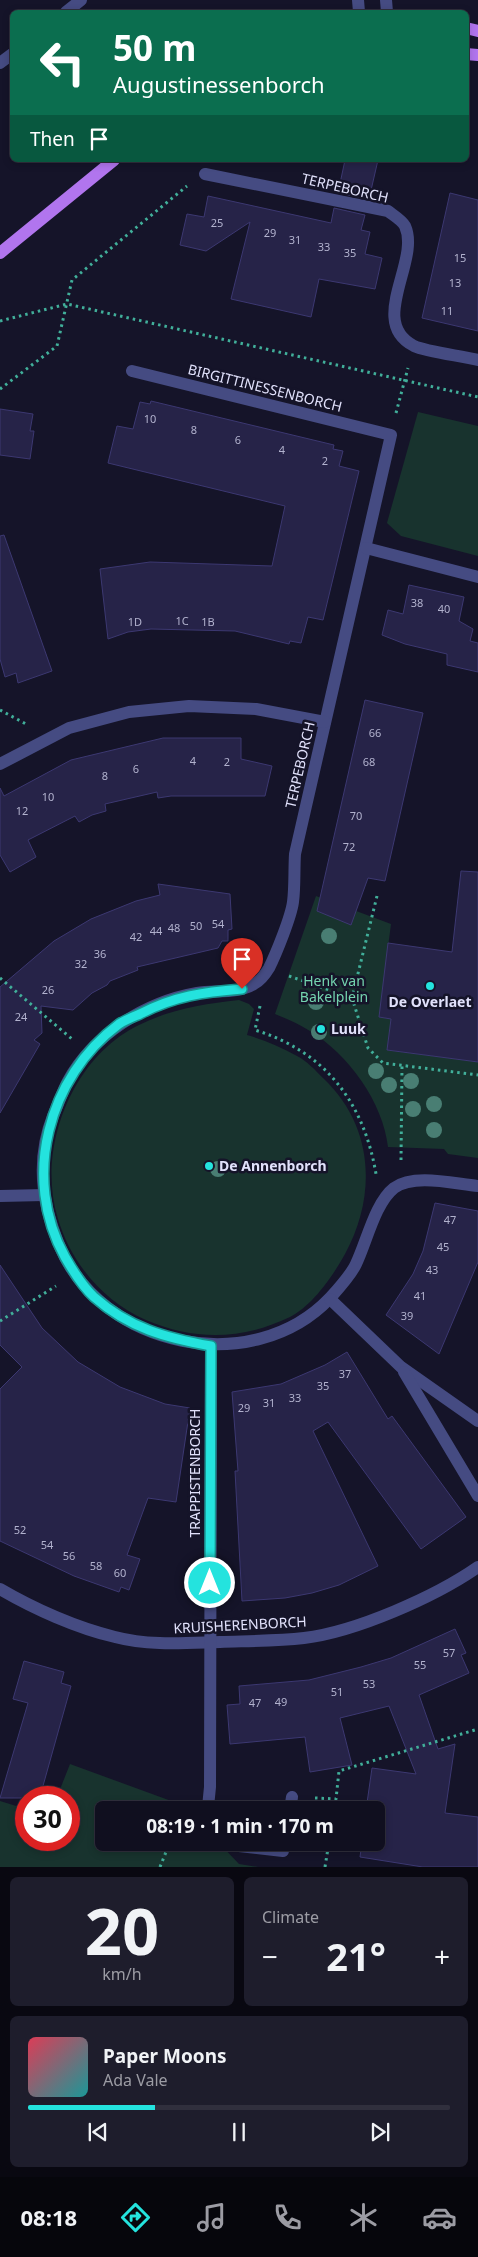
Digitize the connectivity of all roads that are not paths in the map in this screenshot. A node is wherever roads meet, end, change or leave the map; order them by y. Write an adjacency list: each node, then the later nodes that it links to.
1 (81, 0): 2 (street)
2 (68, 10)
3 (112, 162): 5 (main road)
4 (205, 174): 6 (street, TERPEBORCH)
5 (0, 253)
6 (478, 360)
7 (132, 371): 8 (street, BIRGITTINESSENBORCH)
8 (391, 435): 9 (street, TERPEBORCH)
9 (366, 548): 10 (street); 11 (street, TERPEBORCH)
10 (478, 577)
11 (325, 722): 12 (street); 14 (street, TERPEBORCH)
12 (0, 764)
13 (478, 1186): 16 (street)
14 (44, 1195): 15 (street); 17 (street)
15 (0, 1196)
16 (330, 1299): 17 (street); 18 (street)
17 (211, 1346): 23 (street, TRAPPISTENBORCH)
18 (401, 1367): 19 (street); 20 (street)
19 (478, 1421)
20 (478, 1496)
21 (478, 1567): 23 (street, KRUISHERENBORCH)
22 (1, 1591): 23 (street, KRUISHERENBORCH)
23 (210, 1642): 24 (street, TRAPPISTENBORCH)
24 (209, 1801)

